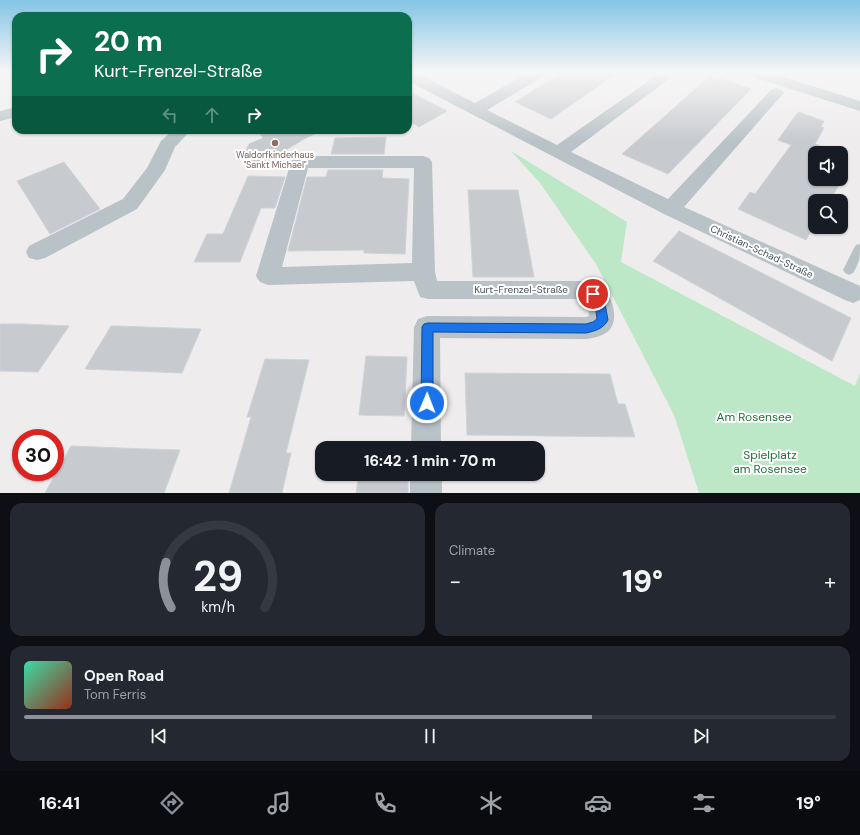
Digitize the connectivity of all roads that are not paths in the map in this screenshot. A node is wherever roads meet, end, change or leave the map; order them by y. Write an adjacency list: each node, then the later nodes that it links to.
1 (448, 96): 7 (street, Christian-Schad-Straße)
2 (500, 96): 7 (street)
3 (639, 96): 11 (street)
4 (773, 96): 12 (street)
5 (827, 96): 6 (street)
6 (860, 106)
7 (475, 110): 11 (street, Christian-Schad-Straße)
8 (12, 113): 9 (street)
9 (0, 116)
10 (179, 134): 14 (street)
11 (558, 153): 12 (street, Christian-Schad-Straße)
12 (671, 209): 17 (street, Christian-Schad-Straße)
13 (860, 248): 15 (lane)
14 (37, 252)
15 (849, 270)
16 (423, 272): 16 (street, Kurt-Frenzel-Straße); 18 (street, Kurt-Frenzel-Straße)
17 (853, 293)
18 (426, 441)
19 (426, 481): 20 (street)
20 (426, 493)

